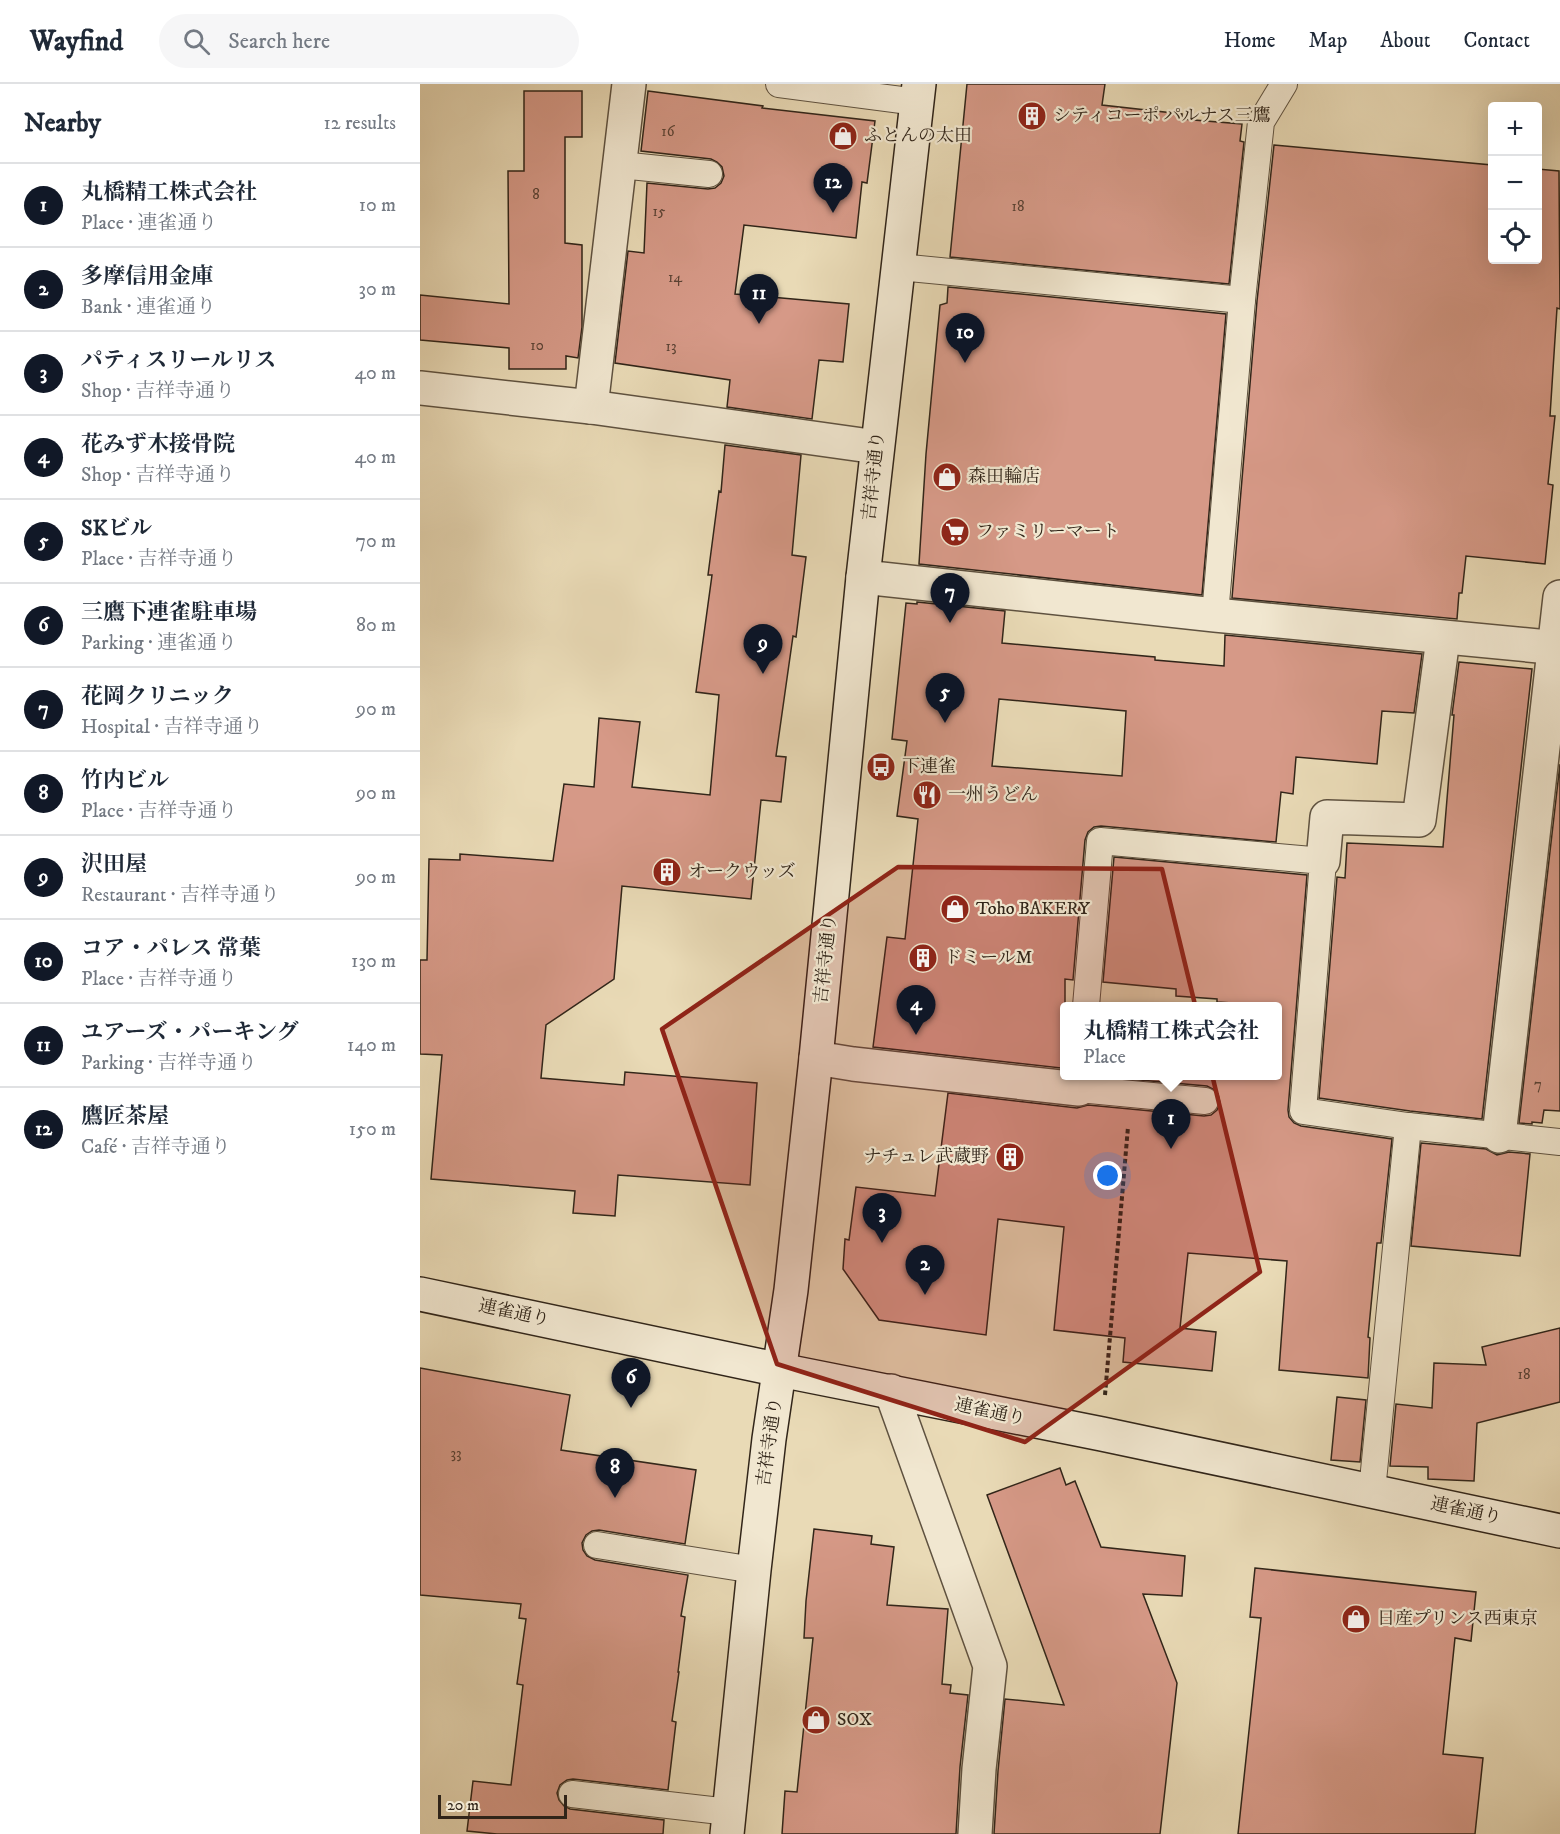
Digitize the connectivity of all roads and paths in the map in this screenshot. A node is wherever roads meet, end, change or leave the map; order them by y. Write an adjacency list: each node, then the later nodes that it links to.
1 (629, 84): 5 (street)
2 (779, 84): 4 (lane)
3 (1284, 84): 8 (lane)
4 (918, 93): 7 (street, 吉祥寺通り)
5 (620, 165): 6 (lane); 10 (street)
6 (709, 174)
7 (898, 267): 8 (lane); 11 (street, 吉祥寺通り)
8 (1242, 300): 14 (lane)
9 (420, 388): 10 (street)
10 (591, 407): 11 (street)
11 (878, 447): 12 (street, 吉祥寺通り)
12 (863, 577): 14 (street); 19 (street, 吉祥寺通り)
13 (1560, 597): 16 (street)
14 (1215, 615): 15 (street)
15 (1443, 638): 16 (street); 17 (street)
16 (1557, 648): 24 (street)
17 (1323, 861): 18 (lane); 23 (lane)
18 (1086, 1002)
19 (816, 1058): 20 (street); 27 (street, 吉祥寺通り)
20 (1080, 1082): 21 (lane)
21 (1131, 1095): 22 (lane); 29 (path)
22 (1205, 1101)
23 (1408, 1126): 24 (lane); 30 (lane)
24 (1499, 1136): 25 (lane)
25 (1560, 1142)
26 (420, 1294): 27 (street, 連雀通り)
27 (780, 1370): 28 (street, 連雀通り); 33 (street, 吉祥寺通り)
28 (891, 1391): 29 (street, 連雀通り); 36 (street)
29 (1102, 1434): 30 (street, 連雀通り)
30 (1372, 1491): 31 (street, 連雀通り)
31 (1560, 1532)
32 (597, 1545): 33 (lane)
33 (754, 1569): 35 (street, 吉祥寺通り)
34 (572, 1794): 35 (lane)
35 (728, 1823)
36 (975, 1834)

